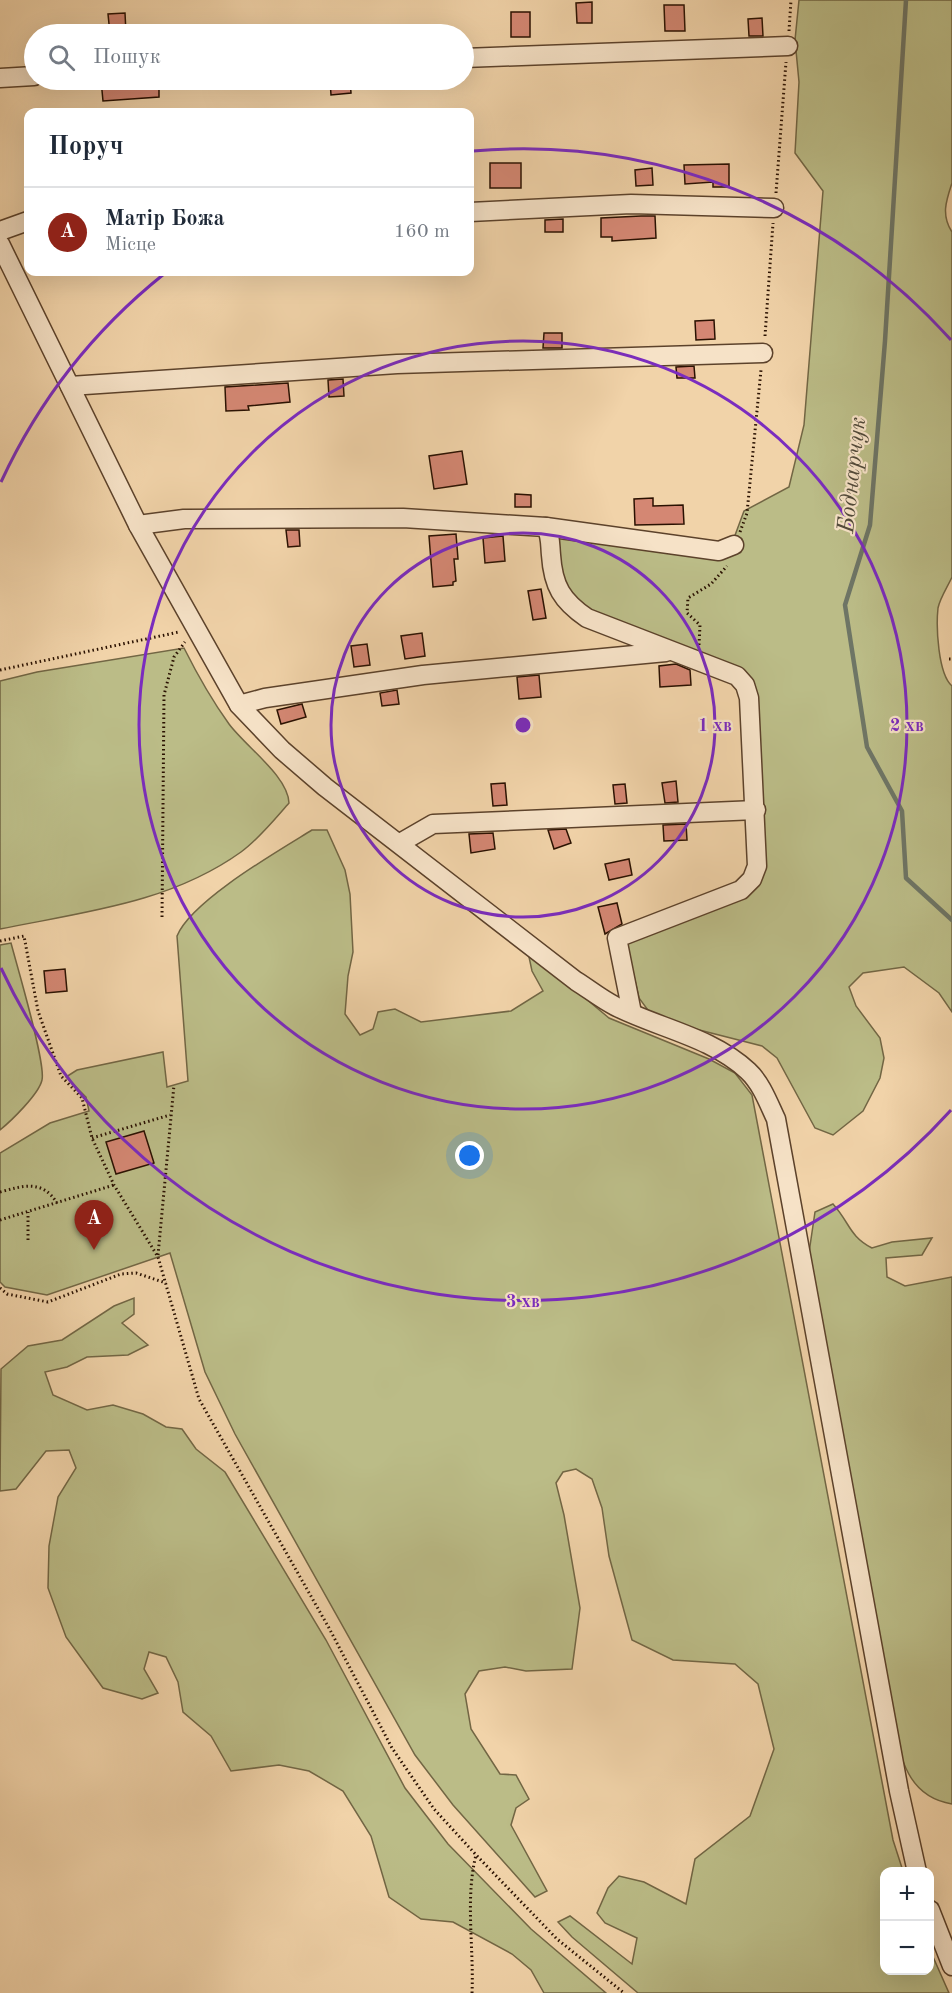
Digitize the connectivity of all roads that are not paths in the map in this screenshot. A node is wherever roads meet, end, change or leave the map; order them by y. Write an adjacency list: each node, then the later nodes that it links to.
1 (788, 46): 2 (street)
2 (474, 58)
3 (24, 77): 4 (street)
4 (0, 78)
5 (774, 208): 6 (street)
6 (474, 212)
7 (24, 222): 8 (street)
8 (0, 231)
9 (0, 244): 11 (street)
10 (763, 353): 11 (street)
11 (70, 386): 12 (street)
12 (138, 525): 13 (street); 16 (street)
13 (546, 527): 14 (street); 15 (street)
14 (734, 545)
15 (669, 651): 16 (street); 17 (street)
16 (239, 705): 18 (street)
17 (756, 810): 18 (street); 19 (street)
18 (400, 843): 19 (street)
19 (632, 1013): 20 (street)
20 (916, 1867)
21 (934, 1920): 22 (street)
22 (952, 1966)

